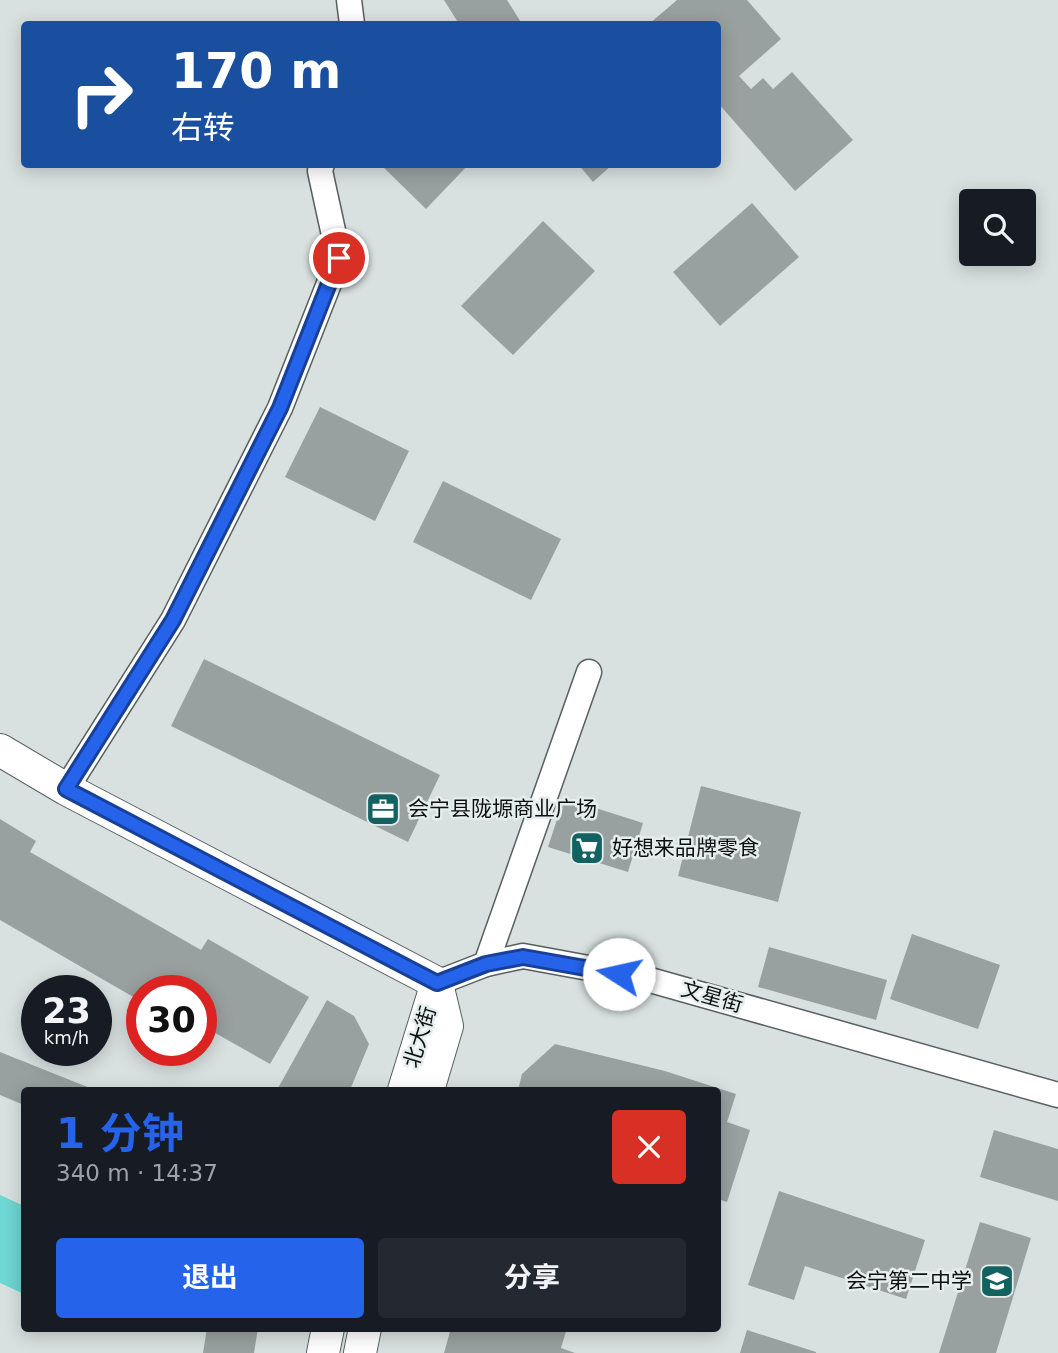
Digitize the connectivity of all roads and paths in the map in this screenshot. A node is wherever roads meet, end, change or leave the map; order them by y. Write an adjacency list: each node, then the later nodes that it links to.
1 (349, 0): 2 (street)
2 (352, 21)
3 (321, 168): 6 (street)
4 (589, 672): 7 (street)
5 (0, 750): 6 (main road)
6 (66, 789): 8 (main road)
7 (486, 964): 8 (street, 文星街); 11 (street, 文星街)
8 (437, 983): 9 (main road, 北大街); 10 (main road)
9 (405, 1087)
10 (429, 1087)
11 (1058, 1095)
12 (327, 1332): 14 (main road)
13 (364, 1332): 15 (main road)
14 (323, 1353)
15 (360, 1353)

